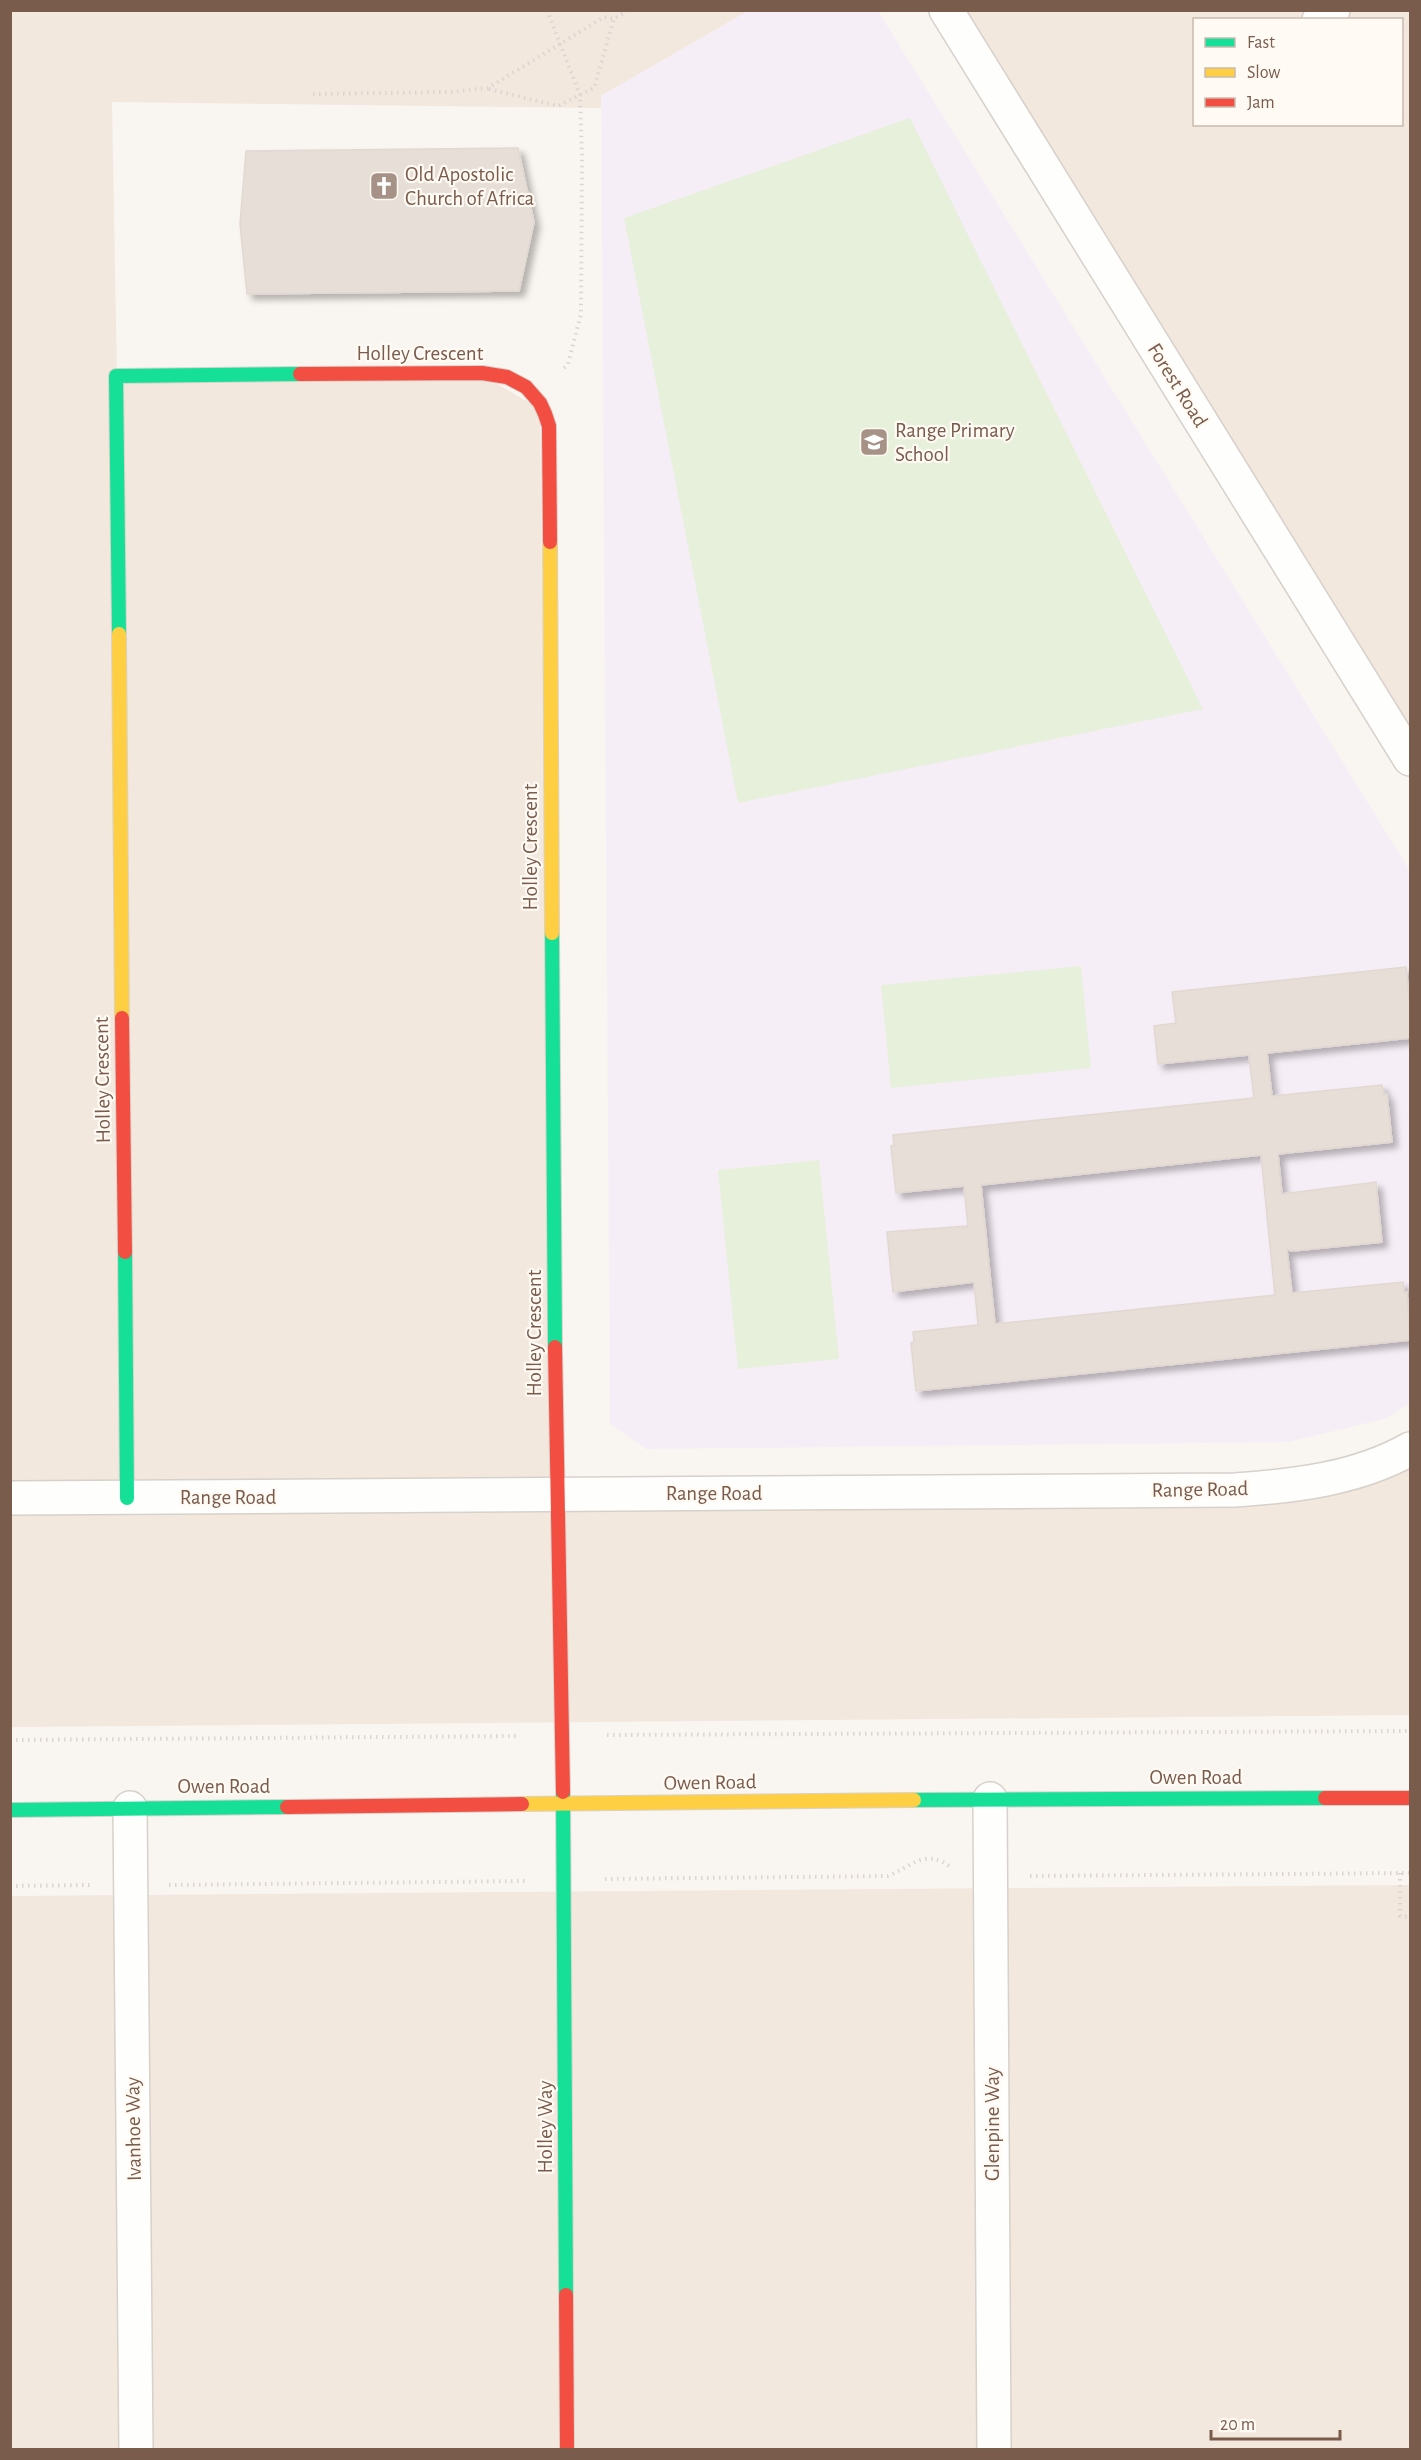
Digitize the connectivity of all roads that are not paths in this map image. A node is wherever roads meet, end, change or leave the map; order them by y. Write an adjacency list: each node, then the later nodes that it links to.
1 (946, 10): 2 (street, Forest Road)
2 (1409, 753)
3 (1410, 1449): 4 (street, Range Road)
4 (556, 1494): 6 (street, Range Road); 6 (street, Holley Crescent); 9 (street, Holley Crescent)
5 (10, 1498): 6 (street, Range Road)
6 (127, 1498)
7 (1410, 1798): 8 (street, Owen Road)
8 (990, 1799): 9 (street, Owen Road); 14 (street, Glenpine Way)
9 (563, 1805): 10 (street, Owen Road); 13 (street, Holley Way)
10 (130, 1808): 11 (street, Owen Road); 12 (street, Ivanhoe Way)
11 (10, 1810)
12 (136, 2450)
13 (567, 2450)
14 (994, 2450)

